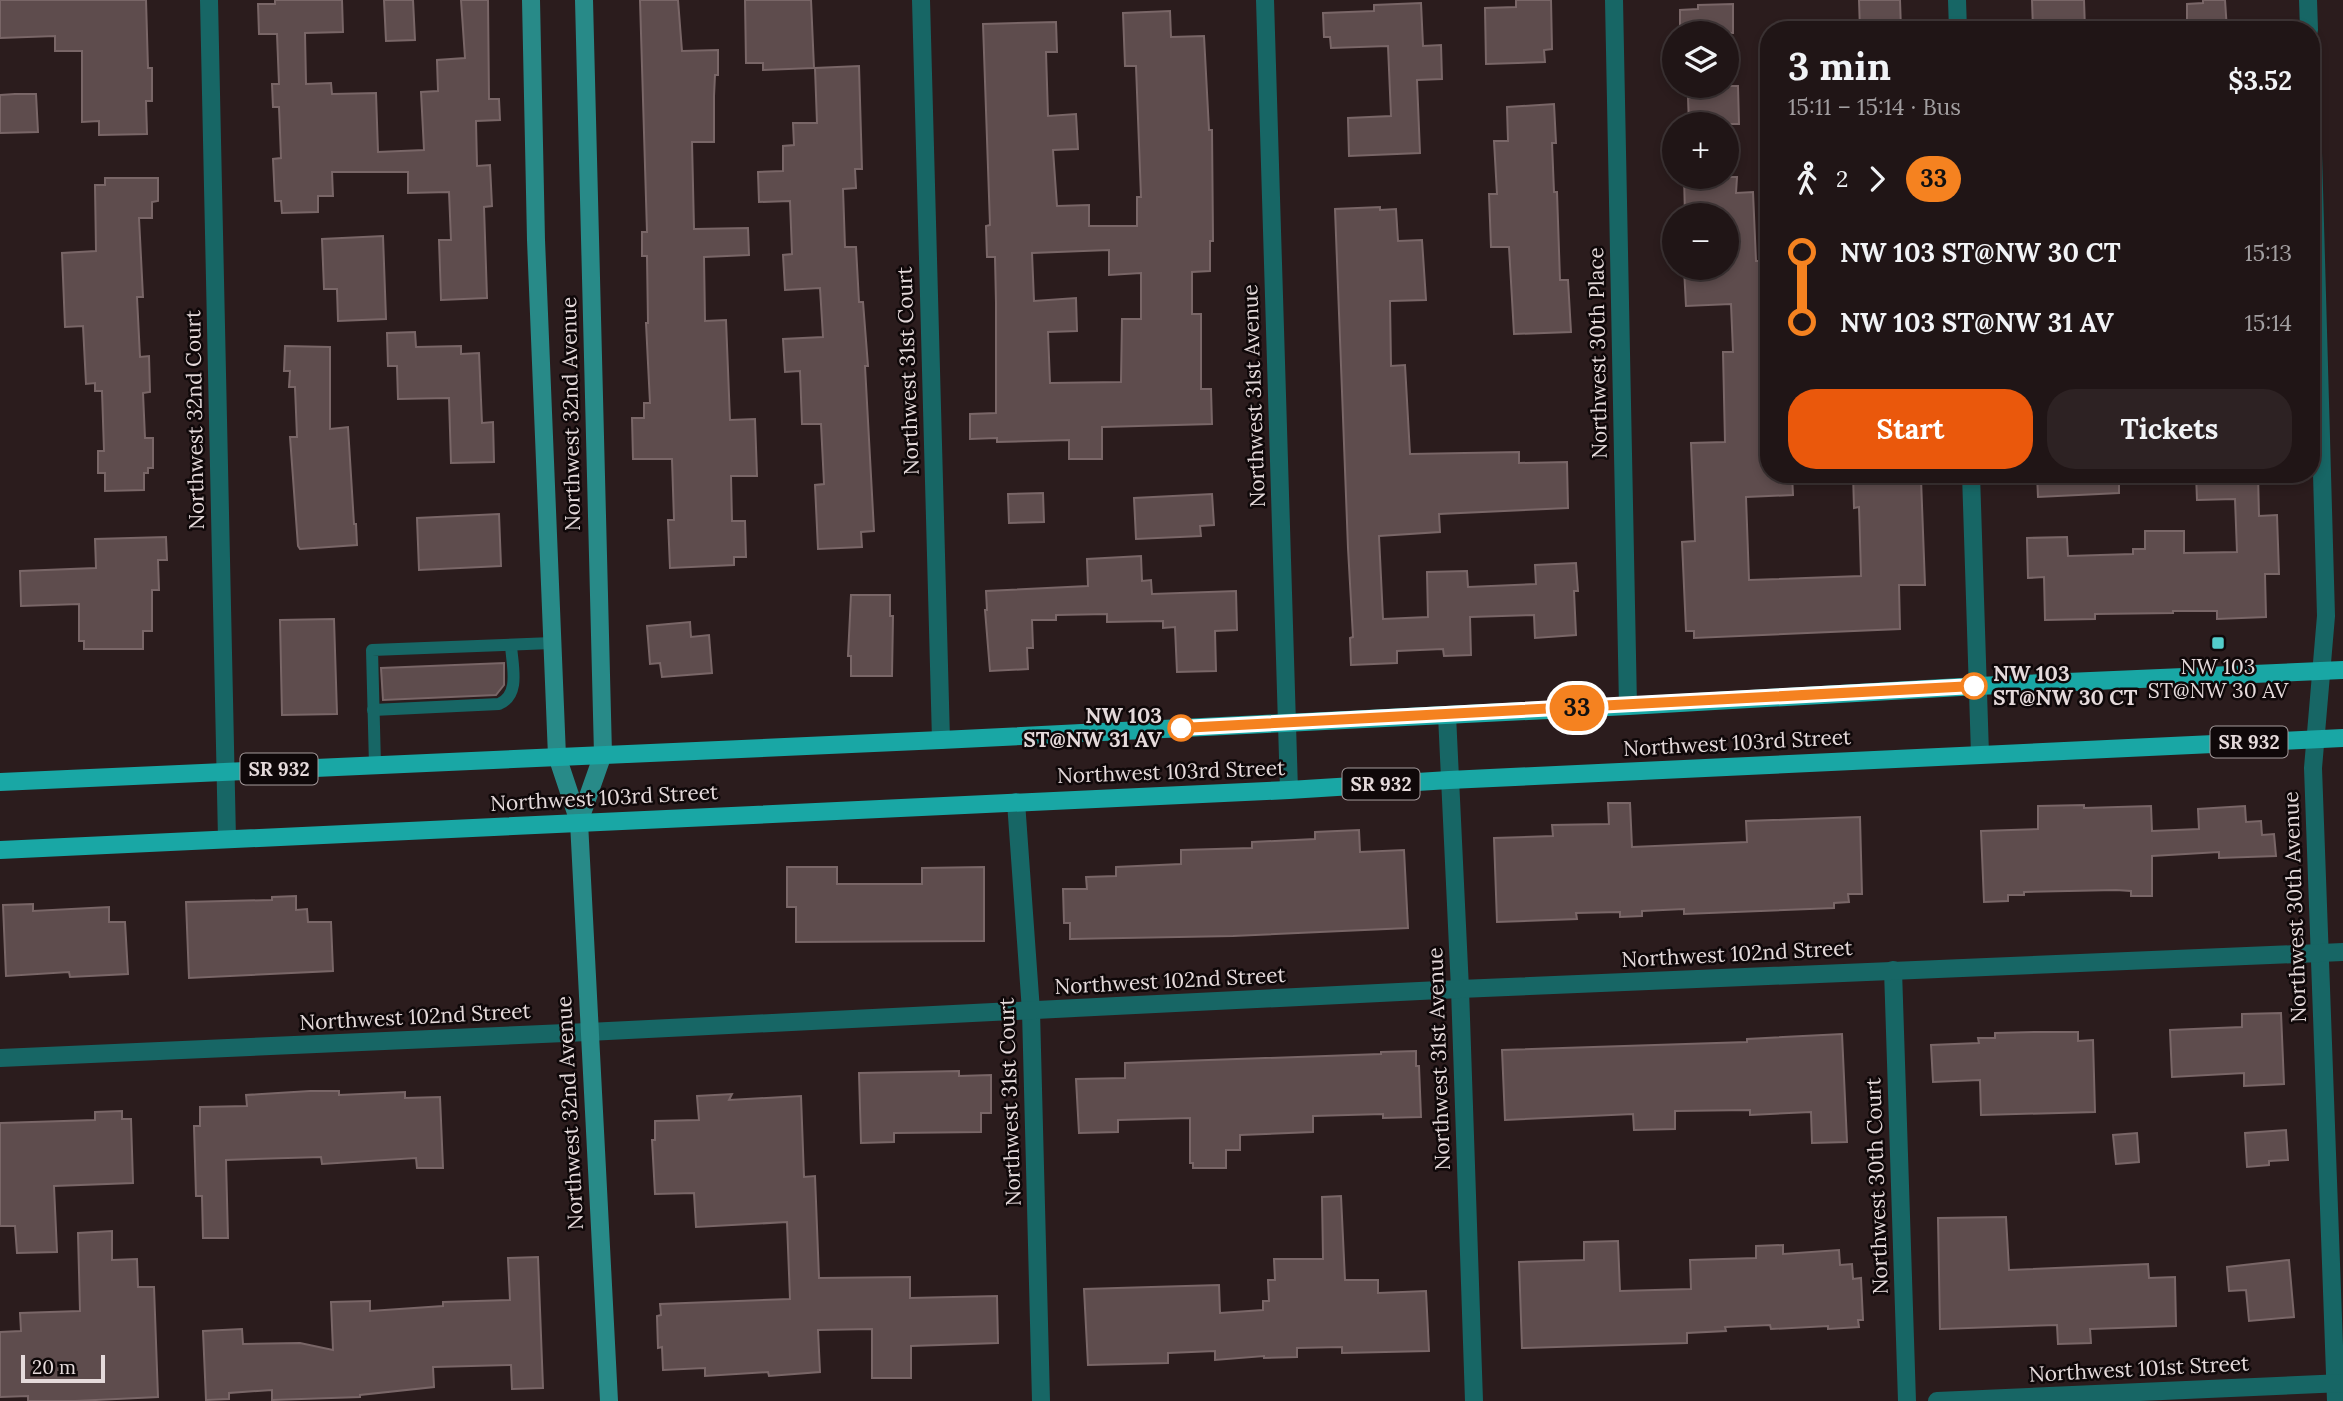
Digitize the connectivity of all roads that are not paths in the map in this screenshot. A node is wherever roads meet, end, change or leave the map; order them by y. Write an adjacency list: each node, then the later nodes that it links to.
1 (209, 0): 29 (street, Northwest 32nd Court)
2 (531, 0): 13 (main road, Northwest 32nd Avenue)
3 (584, 0): 25 (main road, Northwest 32nd Avenue)
4 (920, 0): 24 (street, Northwest 31st Court)
5 (1265, 0): 21 (street, Northwest 31st Avenue)
6 (1614, 0): 18 (street, Northwest 30th Place)
7 (1957, 0): 9 (street)
8 (2308, 0): 10 (street)
9 (1958, 21)
10 (2309, 21)
11 (2320, 402): 16 (street, Northwest 30th Avenue)
12 (1971, 483): 17 (street)
13 (552, 643): 14 (lane); 27 (main road, Northwest 32nd Avenue)
14 (511, 645): 19 (lane); 19 (lane)
15 (2343, 670): 16 (main road, Northwest 103rd Street / SR 932)
16 (2321, 671): 17 (main road, Northwest 103rd Street / SR 932); 23 (street, Northwest 30th Avenue)
17 (1978, 686): 18 (main road, Northwest 103rd Street / SR 932); 26 (street)
18 (1628, 706): 20 (main road, Northwest 103rd Street / SR 932)
19 (373, 710): 28 (lane)
20 (1447, 715): 21 (main road, Northwest 103rd Street / SR 932); 30 (street, Northwest 31st Avenue)
21 (1287, 723): 24 (main road, Northwest 103rd Street / SR 932); 32 (street, Northwest 31st Avenue)
22 (2343, 738): 23 (main road, Northwest 103rd Street / SR 932)
23 (2315, 739): 26 (main road, Northwest 103rd Street / SR 932); 38 (street, Northwest 30th Avenue)
24 (941, 740): 25 (main road, Northwest 103rd Street / SR 932)
25 (603, 754): 27 (main road, Northwest 103rd Street / SR 932); 34 (main road, Northwest 32nd Avenue)
26 (1980, 754): 30 (main road, Northwest 103rd Street / SR 932)
27 (557, 756): 28 (main road, Northwest 103rd Street / SR 932); 34 (main road, Northwest 32nd Avenue)
28 (375, 765): 29 (main road, Northwest 103rd Street / SR 932)
29 (225, 772): 31 (main road, Northwest 103rd Street / SR 932); 35 (street, Northwest 32nd Court)
30 (1449, 780): 32 (main road, Northwest 103rd Street / SR 932); 40 (street, Northwest 31st Avenue)
31 (0, 782)
32 (1289, 790): 33 (main road, Northwest 103rd Street / SR 932)
33 (1016, 802): 34 (main road, Northwest 103rd Street / SR 932); 41 (street, Northwest 31st Court)
34 (579, 822): 35 (main road, Northwest 103rd Street / SR 932); 42 (main road, Northwest 32nd Avenue)
35 (227, 839): 36 (main road, Northwest 103rd Street / SR 932)
36 (0, 850)
37 (2343, 952): 38 (street, Northwest 102nd Street)
38 (2320, 953): 39 (street, Northwest 102nd Street); 44 (street, Northwest 30th Avenue)
39 (1893, 970): 40 (street, Northwest 102nd Street); 48 (street, Northwest 30th Court)
40 (1460, 989): 41 (street, Northwest 102nd Street); 47 (street, Northwest 31st Avenue)
41 (1031, 1011): 42 (street, Northwest 102nd Street); 46 (street, Northwest 31st Court)
42 (588, 1032): 43 (street, Northwest 102nd Street); 45 (main road, Northwest 32nd Avenue)
43 (0, 1058)
44 (2338, 1389): 49 (street, Northwest 101st Street)
45 (609, 1401)
46 (1041, 1401)
47 (1474, 1401)
48 (1908, 1401)
49 (1937, 1401)

